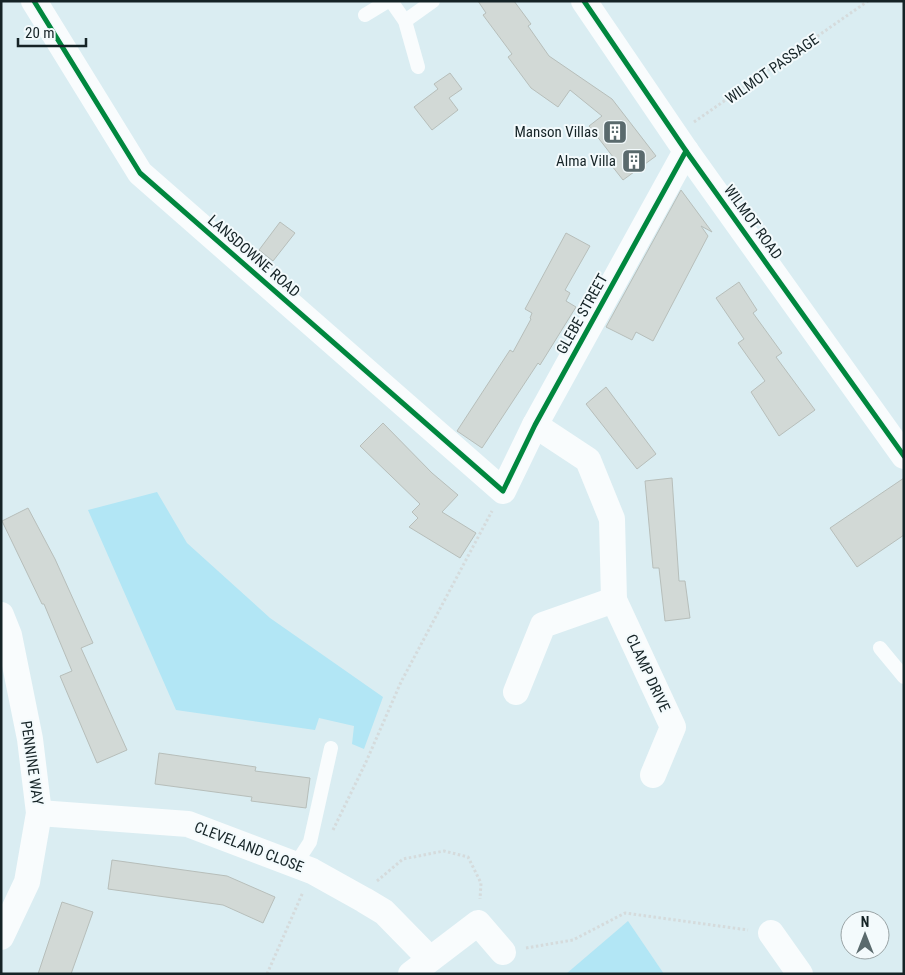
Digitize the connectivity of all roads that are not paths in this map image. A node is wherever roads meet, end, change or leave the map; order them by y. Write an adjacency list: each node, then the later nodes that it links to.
1 (34, 1): 11 (street, LANSDOWNE ROAD)
2 (390, 1): 5 (lane); 6 (lane)
3 (433, 1): 6 (lane)
4 (584, 1): 8 (street, WILMOT ROAD)
5 (365, 16)
6 (405, 22): 7 (lane)
7 (418, 68)
8 (680, 142): 9 (street, GLEBE STREET); 10 (street, WILMOT ROAD)
9 (534, 425): 11 (street, GLEBE STREET); 12 (street, CLAMP DRIVE)
10 (904, 456)
11 (502, 491)
12 (614, 600): 16 (street); 18 (street, CLAMP DRIVE)
13 (2, 618): 19 (street, PENNINE WAY)
14 (880, 648): 15 (lane)
15 (904, 677)
16 (516, 692)
17 (332, 748): 20 (lane)
18 (652, 775)
19 (39, 812): 20 (street, CLEVELAND CLOSE); 22 (street, PENNINE WAY)
20 (303, 868): 24 (street, CLEVELAND CLOSE)
21 (771, 933): 25 (street)
22 (1, 937)
23 (503, 952): 24 (street, CLEVELAND CLOSE)
24 (420, 966)
25 (800, 974)

